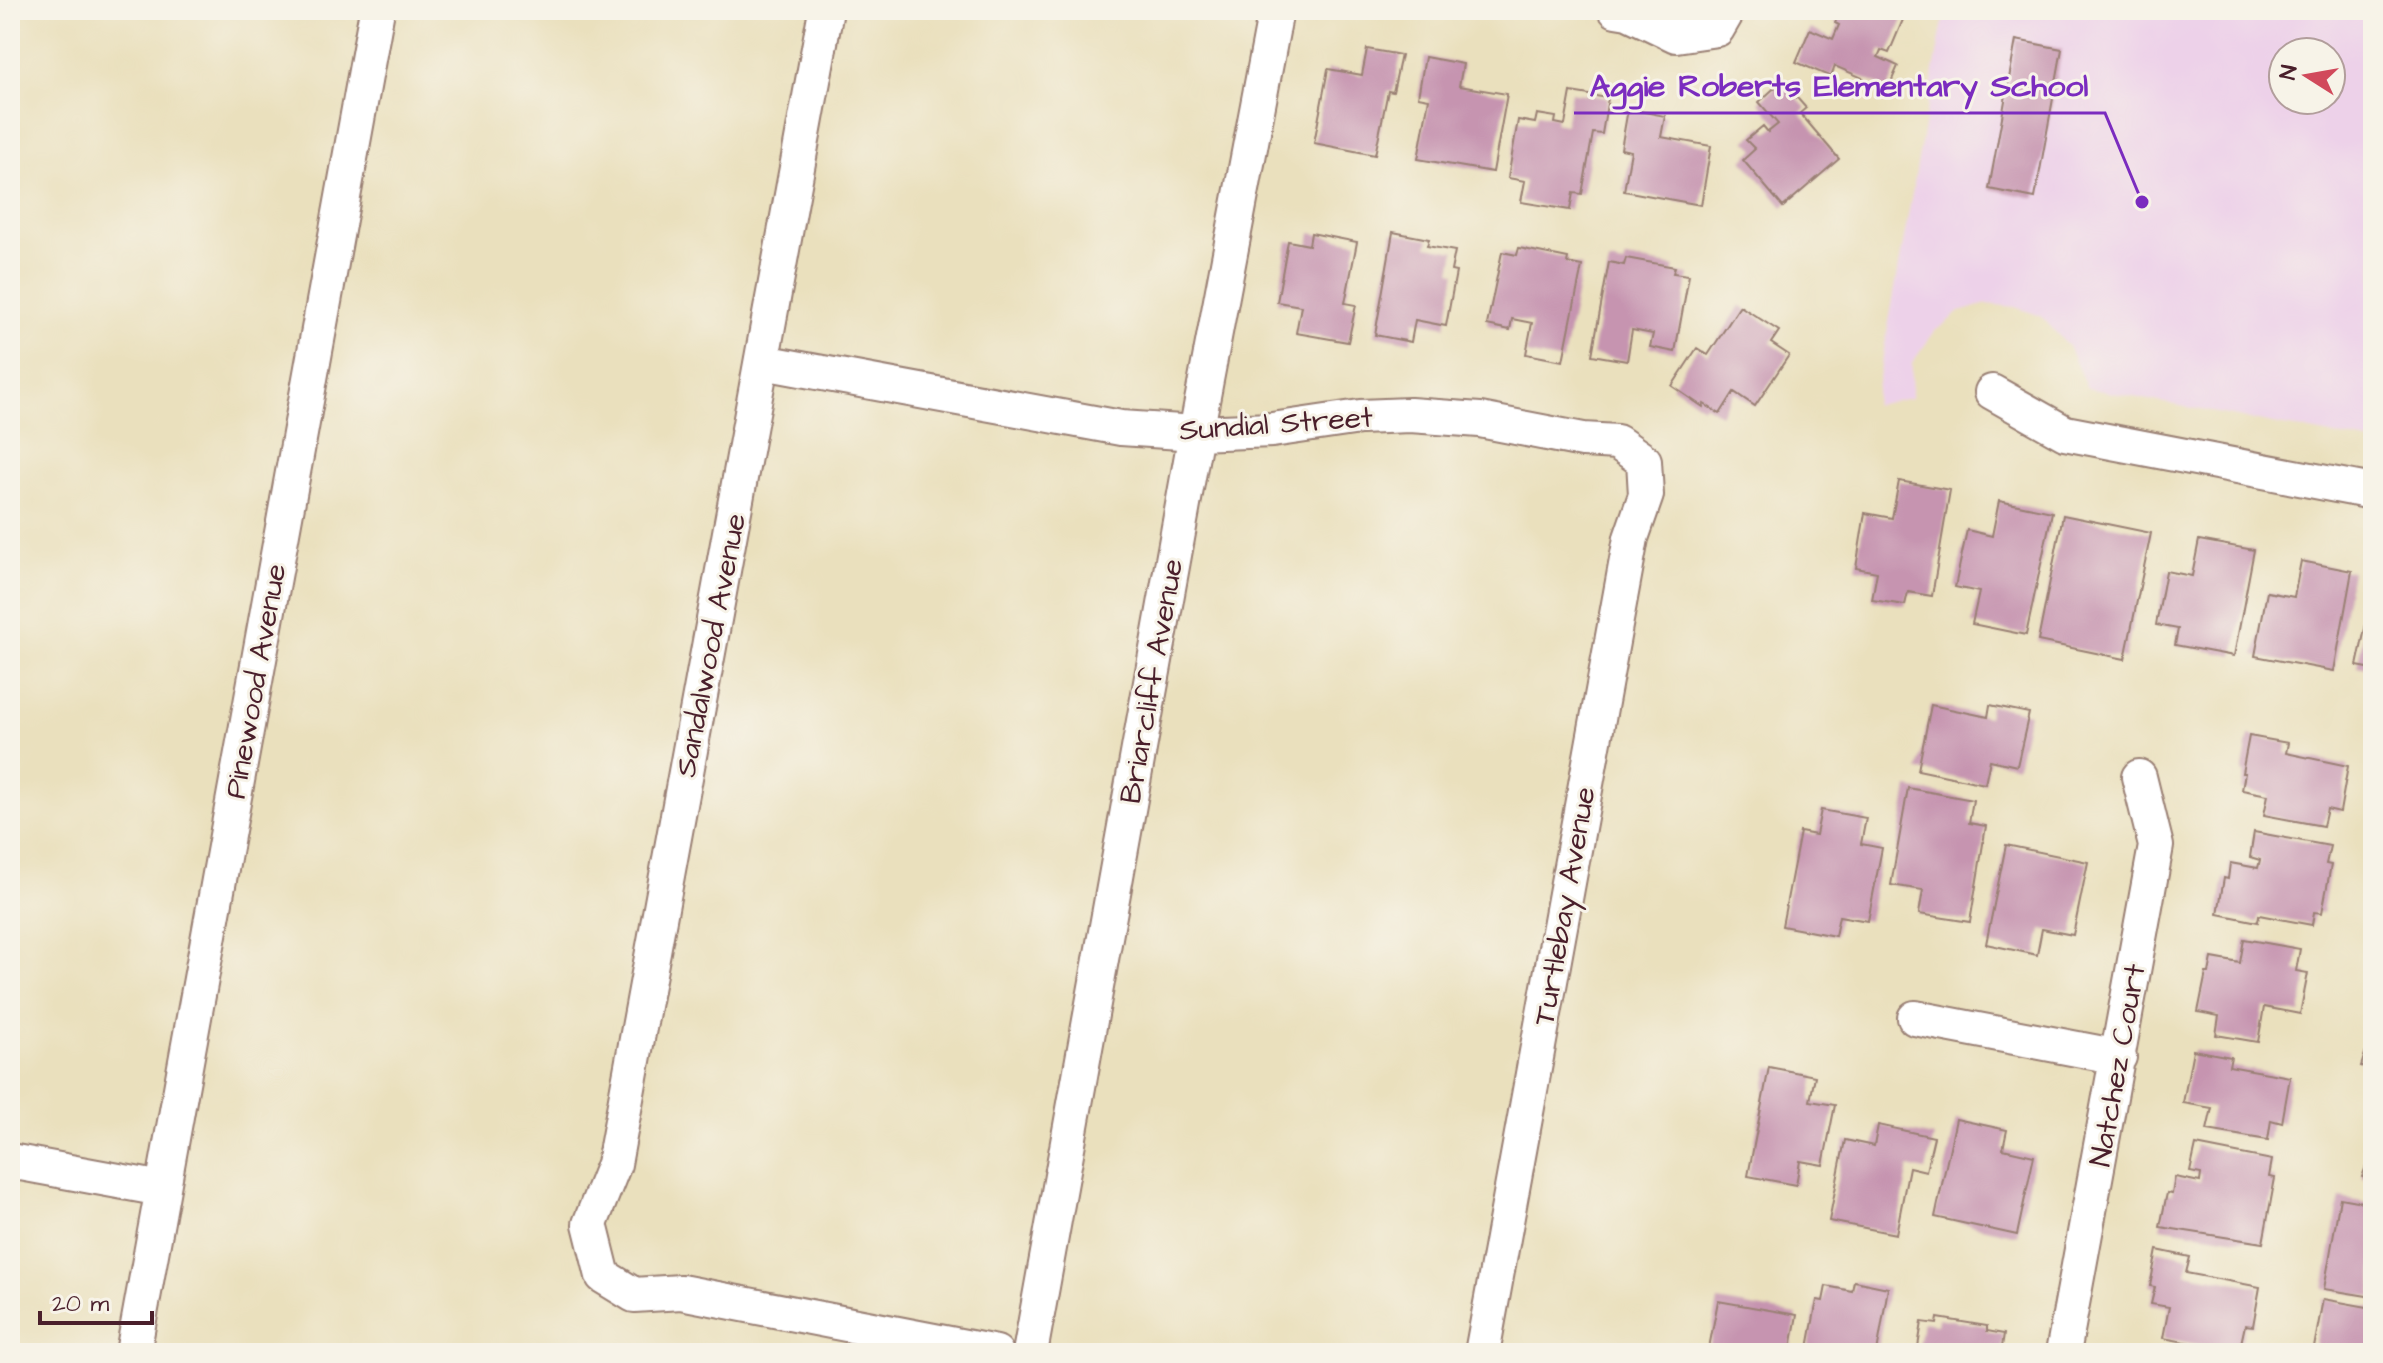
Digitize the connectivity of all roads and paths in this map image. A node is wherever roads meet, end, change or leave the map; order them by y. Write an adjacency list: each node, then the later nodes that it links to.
1 (377, 10): 15 (street, Pinewood Avenue)
2 (826, 10): 6 (street, Sandalwood Avenue)
3 (1276, 10): 8 (street, Briarcliff Avenue)
4 (1616, 10): 5 (street)
5 (1728, 10)
6 (763, 362): 8 (street, Sundial Street); 17 (street, Sandalwood Avenue)
7 (1992, 392): 10 (street)
8 (1196, 433): 9 (street, Sundial Street); 18 (street, Briarcliff Avenue)
9 (1644, 461): 19 (street, Turtlebay Avenue)
10 (2373, 492)
11 (2139, 777): 13 (street, Natchez Court)
12 (1915, 1018): 13 (street)
13 (2119, 1057): 20 (street, Natchez Court)
14 (10, 1161): 15 (street)
15 (162, 1189): 16 (street, Pinewood Avenue)
16 (133, 1353)
17 (996, 1353)
18 (1030, 1353)
19 (1482, 1353)
20 (2063, 1353)

